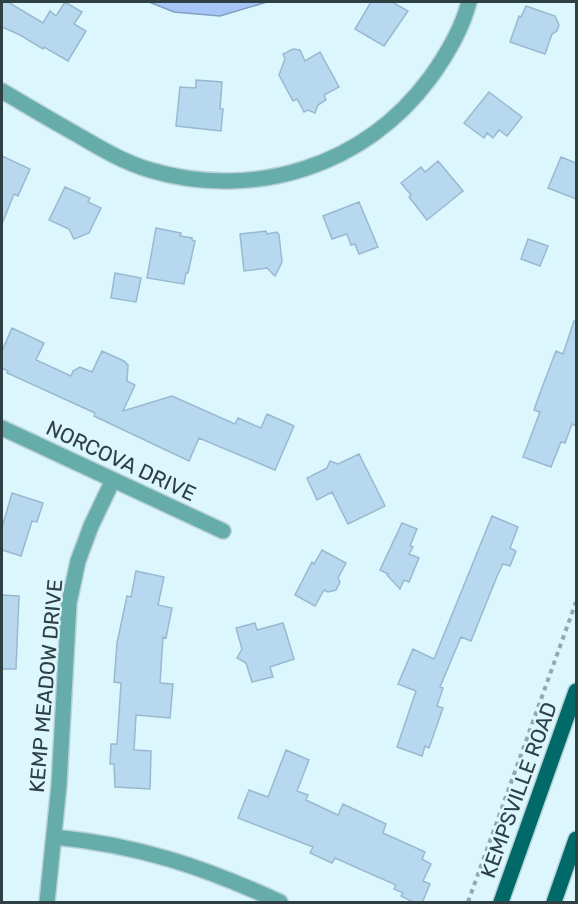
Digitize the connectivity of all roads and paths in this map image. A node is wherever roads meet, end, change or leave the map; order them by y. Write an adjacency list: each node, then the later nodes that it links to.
1 (469, 2): 2 (street)
2 (2, 91)
3 (2, 429): 4 (street, NORCOVA DRIVE)
4 (113, 480): 5 (street, NORCOVA DRIVE); 8 (street, KEMP MEADOW DRIVE)
5 (223, 531)
6 (576, 602): 12 (path)
7 (576, 691): 13 (main road, KEMPSVILLE ROAD)
8 (54, 837): 10 (street, KEMP MEADOW DRIVE); 11 (street)
9 (576, 839): 14 (main road)
10 (47, 903)
11 (280, 903)
12 (468, 903)
13 (501, 903)
14 (554, 903)

